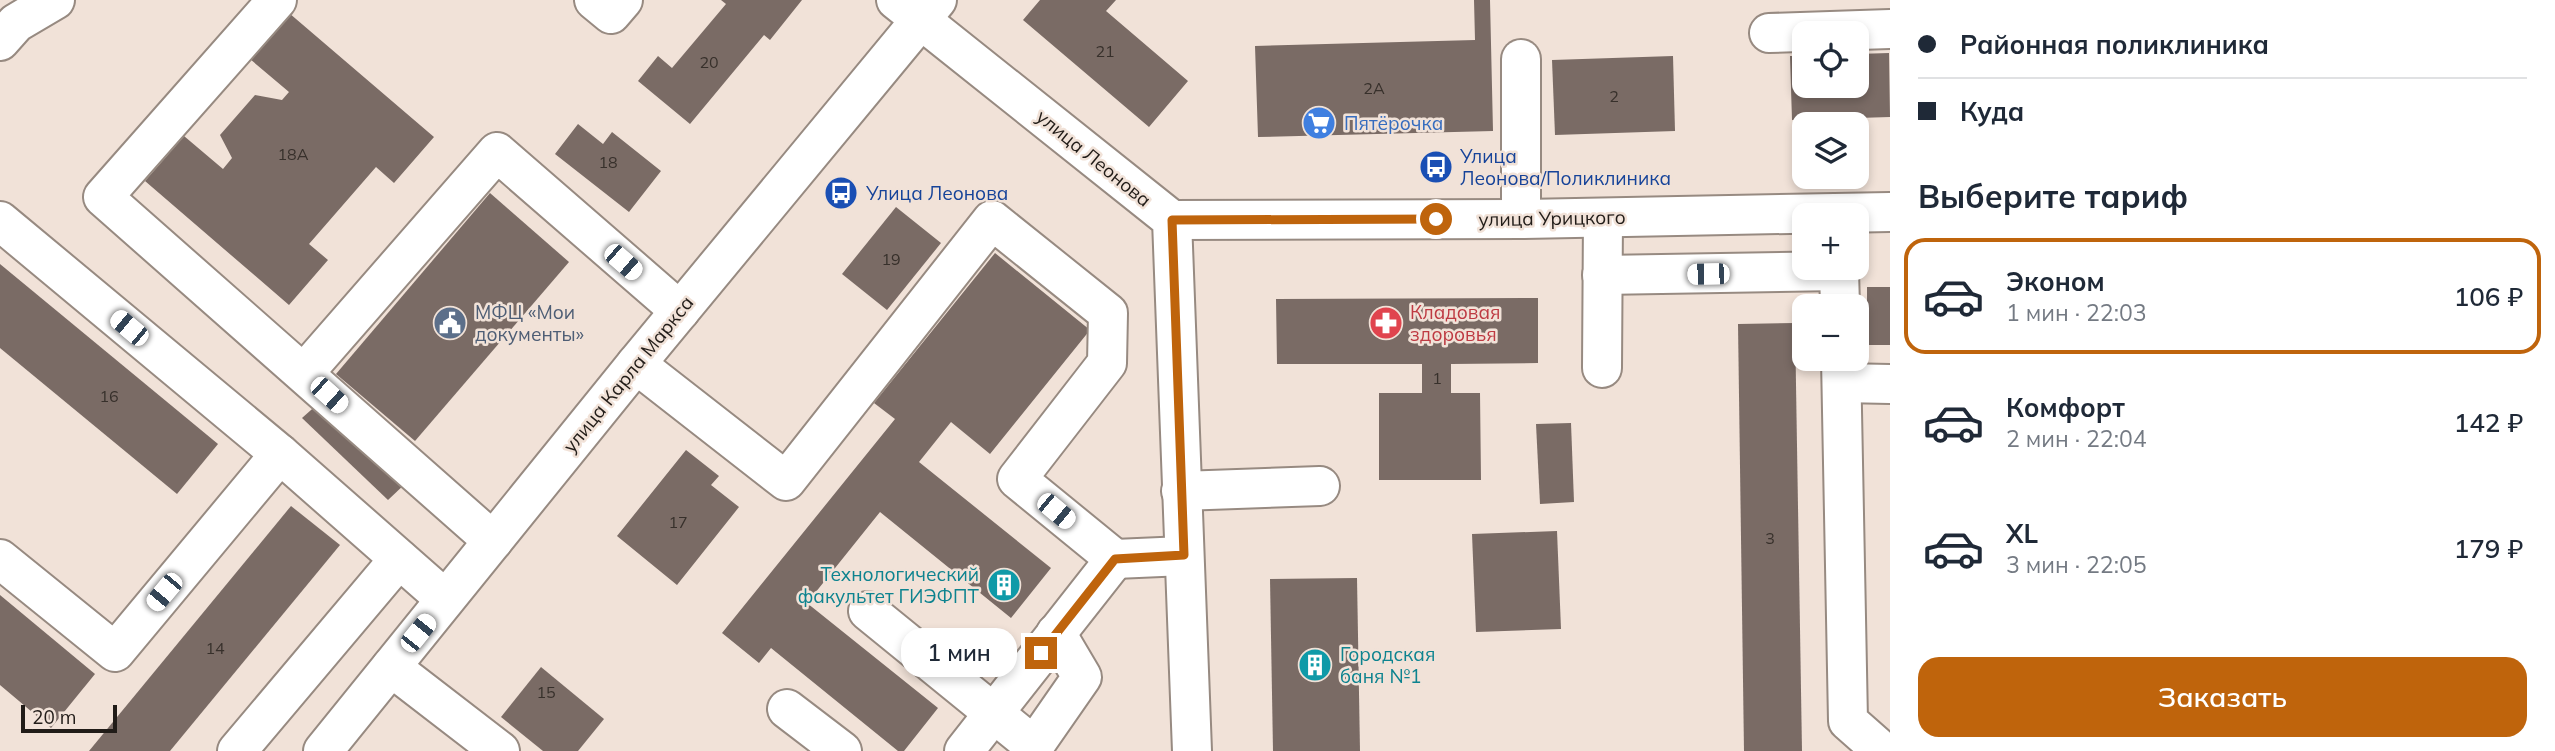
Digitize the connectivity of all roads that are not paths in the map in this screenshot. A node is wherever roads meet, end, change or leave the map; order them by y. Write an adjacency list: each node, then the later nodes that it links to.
1 (55, 0): 8 (street)
2 (277, 0): 21 (street)
3 (594, 0): 4 (street)
4 (623, 0)
5 (918, 7): 12 (street, улица Леонова); 17 (street, улица Карла Маркса)
6 (1890, 29): 7 (street)
7 (1769, 33)
8 (0, 41)
9 (1521, 59): 11 (street)
10 (1603, 218): 11 (street, улица Урицкого); 14 (street, улица Урицкого); 16 (street)
11 (1521, 219): 12 (street, улица Урицкого)
12 (1172, 220): 25 (street)
13 (0, 221): 23 (street)
14 (1792, 243)
15 (1792, 258): 16 (street)
16 (1602, 275): 19 (street)
17 (680, 311): 18 (street, улица Карла Маркса); 21 (street)
18 (636, 364): 26 (street, улица Карла Маркса); 30 (street)
19 (1602, 368)
20 (1841, 371): 22 (street); 37 (street)
21 (304, 373): 26 (street)
22 (1890, 384)
23 (280, 454): 28 (street); 29 (street)
24 (1320, 486): 25 (street)
25 (1181, 491): 27 (street)
26 (493, 541): 31 (street, улица Карла Маркса)
27 (1184, 555): 30 (street); 43 (street)
28 (0, 559)
29 (399, 559): 31 (street); 38 (street)
30 (1115, 559): 33 (street)
31 (445, 599): 34 (street, улица Карла Маркса)
32 (869, 611): 36 (street)
33 (1056, 633): 36 (street); 36 (street)
34 (391, 667): 39 (street, улица Карла Маркса); 40 (street)
35 (787, 709): 41 (street)
36 (994, 713): 42 (street)
37 (1885, 750)
38 (237, 751)
39 (323, 751)
40 (500, 751)
41 (842, 751)
42 (964, 751)
43 (1192, 751)

